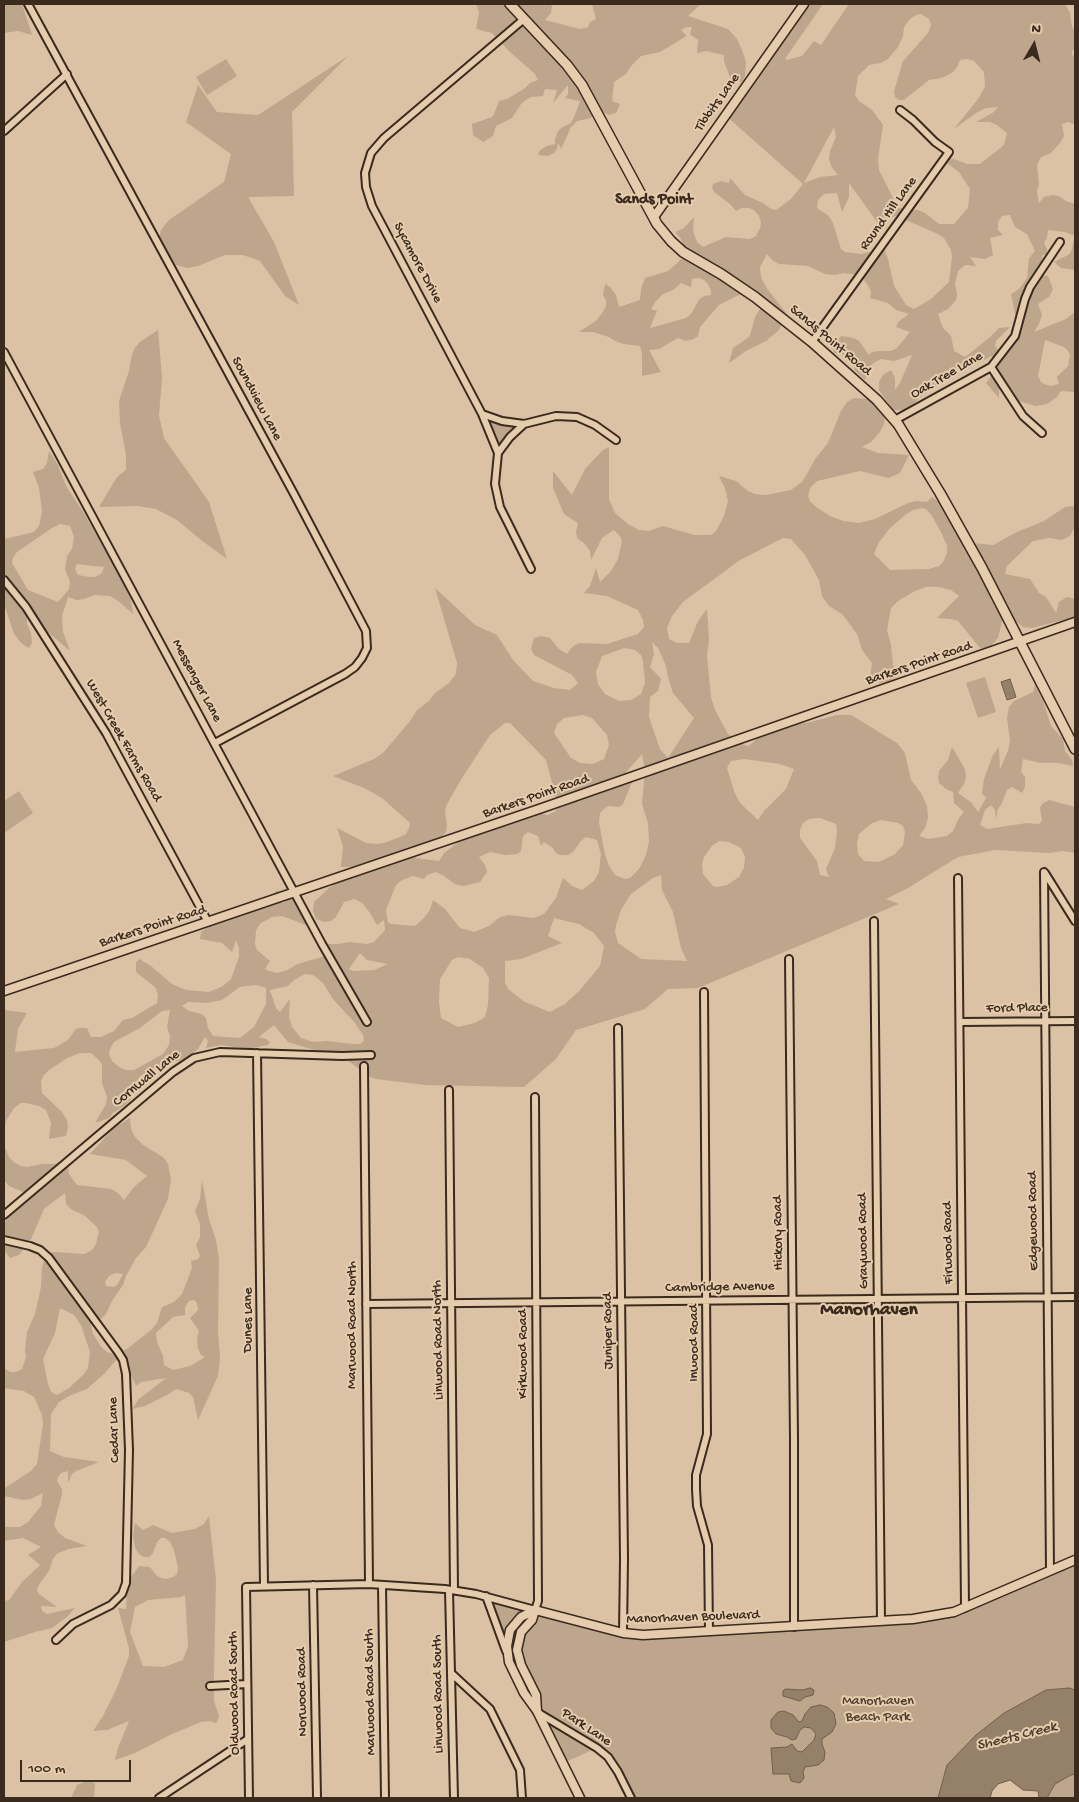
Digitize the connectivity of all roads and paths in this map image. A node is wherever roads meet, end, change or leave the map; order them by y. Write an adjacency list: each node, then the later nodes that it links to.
1 (28, 4): 5 (street, Soundview Lane)
2 (510, 4): 4 (main road, Sands Point Road)
3 (804, 4): 8 (street, Tibbits Lane)
4 (524, 18): 8 (main road, Sands Point Road); 13 (street, Sycamore Drive)
5 (67, 74): 7 (street); 23 (street, Soundview Lane)
6 (900, 110): 10 (street, Round Hill Lane)
7 (4, 131)
8 (654, 217): 10 (main road, Sands Point Road)
9 (1060, 242): 12 (street, Oak Tree Lane)
10 (812, 342): 14 (main road, Sands Point Road)
11 (4, 352): 23 (street, Messenger Lane)
12 (992, 367): 14 (street, Oak Tree Lane); 16 (street)
13 (482, 414): 15 (street); 18 (street, Sycamore Drive)
14 (895, 420): 22 (main road, Sands Point Road)
15 (524, 424): 17 (street); 18 (street)
16 (1042, 432)
17 (616, 440)
18 (498, 453): 19 (street, Sycamore Drive)
19 (531, 570)
20 (4, 580): 28 (street, West Creek Farms Road)
21 (1075, 622): 22 (street, Barkers Point Road)
22 (1020, 642): 24 (main road, Sands Point Road); 26 (street, Barkers Point Road)
23 (214, 743): 26 (street, Messenger Lane)
24 (1075, 750)
25 (958, 878): 36 (street, Firwood Road)
26 (294, 891): 28 (street, Barkers Point Road); 35 (street, Messenger Lane)
27 (1075, 921): 33 (street, Edgewood Road)
28 (208, 922): 31 (street, Barkers Point Road)
29 (874, 922): 47 (street, Graywood Road)
30 (789, 959): 49 (street, Hickory Road)
31 (4, 989)
32 (704, 992): 50 (street, Inwood Road)
33 (1045, 1021): 34 (street, Ford Place); 36 (street, Ford Place); 45 (street, Edgewood Road)
34 (1075, 1021)
35 (367, 1022)
36 (960, 1022): 48 (street, Firwood Road)
37 (618, 1028): 51 (street, Juniper Road)
38 (257, 1054): 39 (street, Cornwall Lane); 43 (street, Cornwall Lane); 59 (street, Dunes Lane)
39 (371, 1055)
40 (364, 1066): 54 (street, Marwood Road North)
41 (449, 1090): 53 (street, Linwood Road North)
42 (534, 1097): 52 (street, Kirkwood Road)
43 (4, 1215)
44 (4, 1240): 70 (street, Cedar Lane)
45 (1048, 1297): 46 (street, Cambridge Avenue); 48 (street, Cambridge Avenue); 56 (street, Edgewood Road)
46 (1075, 1297)
47 (877, 1298): 48 (street, Cambridge Avenue); 49 (street, Cambridge Avenue); 66 (street, Graywood Road)
48 (962, 1298): 64 (street, Firwood Road)
49 (792, 1299): 50 (street, Cambridge Avenue); 67 (street, Hickory Road)
50 (707, 1300): 51 (street, Cambridge Avenue); 68 (street, Inwood Road)
51 (621, 1301): 52 (street, Cambridge Avenue); 69 (street, Juniper Road)
52 (536, 1302): 53 (street, Cambridge Avenue); 65 (street, Kirkwood Road)
53 (451, 1303): 54 (street, Cambridge Avenue); 62 (street, Linwood Road North)
54 (366, 1304): 57 (street, Marwood Road North)
55 (1075, 1560): 56 (street, Manorhaven Boulevard)
56 (1050, 1571): 64 (street, Manorhaven Boulevard)
57 (369, 1584): 58 (street, Manorhaven Boulevard); 60 (street, Manorhaven Boulevard)
58 (382, 1585): 62 (street, Manorhaven Boulevard); 80 (street, Marwood Road South)
59 (264, 1586): 60 (street, Manorhaven Boulevard); 61 (street, Manorhaven Boulevard)
60 (314, 1586): 79 (street, Norwood Road)
61 (246, 1587): 73 (street, Oldwood Road South)
62 (452, 1590): 63 (street, Manorhaven Boulevard); 72 (street, Linwood Road South)
63 (486, 1596): 65 (street, Manorhaven Boulevard); 71 (street)
64 (965, 1608): 66 (street, Manorhaven Boulevard)
65 (535, 1610): 69 (street, Manorhaven Boulevard); 71 (street); 75 (street)
66 (881, 1621): 67 (street, Manorhaven Boulevard)
67 (794, 1626): 68 (street, Manorhaven Boulevard)
68 (709, 1631): 69 (street, Manorhaven Boulevard)
69 (623, 1633)
70 (56, 1640)
71 (510, 1662): 75 (street)
72 (452, 1673): 81 (street, Linwood Road South); 82 (street)
73 (247, 1684): 74 (street); 76 (street, Oldwood Road South)
74 (210, 1686)
75 (537, 1711): 83 (street); 84 (street, Park Lane)
76 (248, 1739): 77 (street); 78 (street, Oldwood Road South)
77 (159, 1798)
78 (249, 1798)
79 (317, 1798)
80 (385, 1798)
81 (454, 1798)
82 (522, 1798)
83 (580, 1798)
84 (631, 1798)

